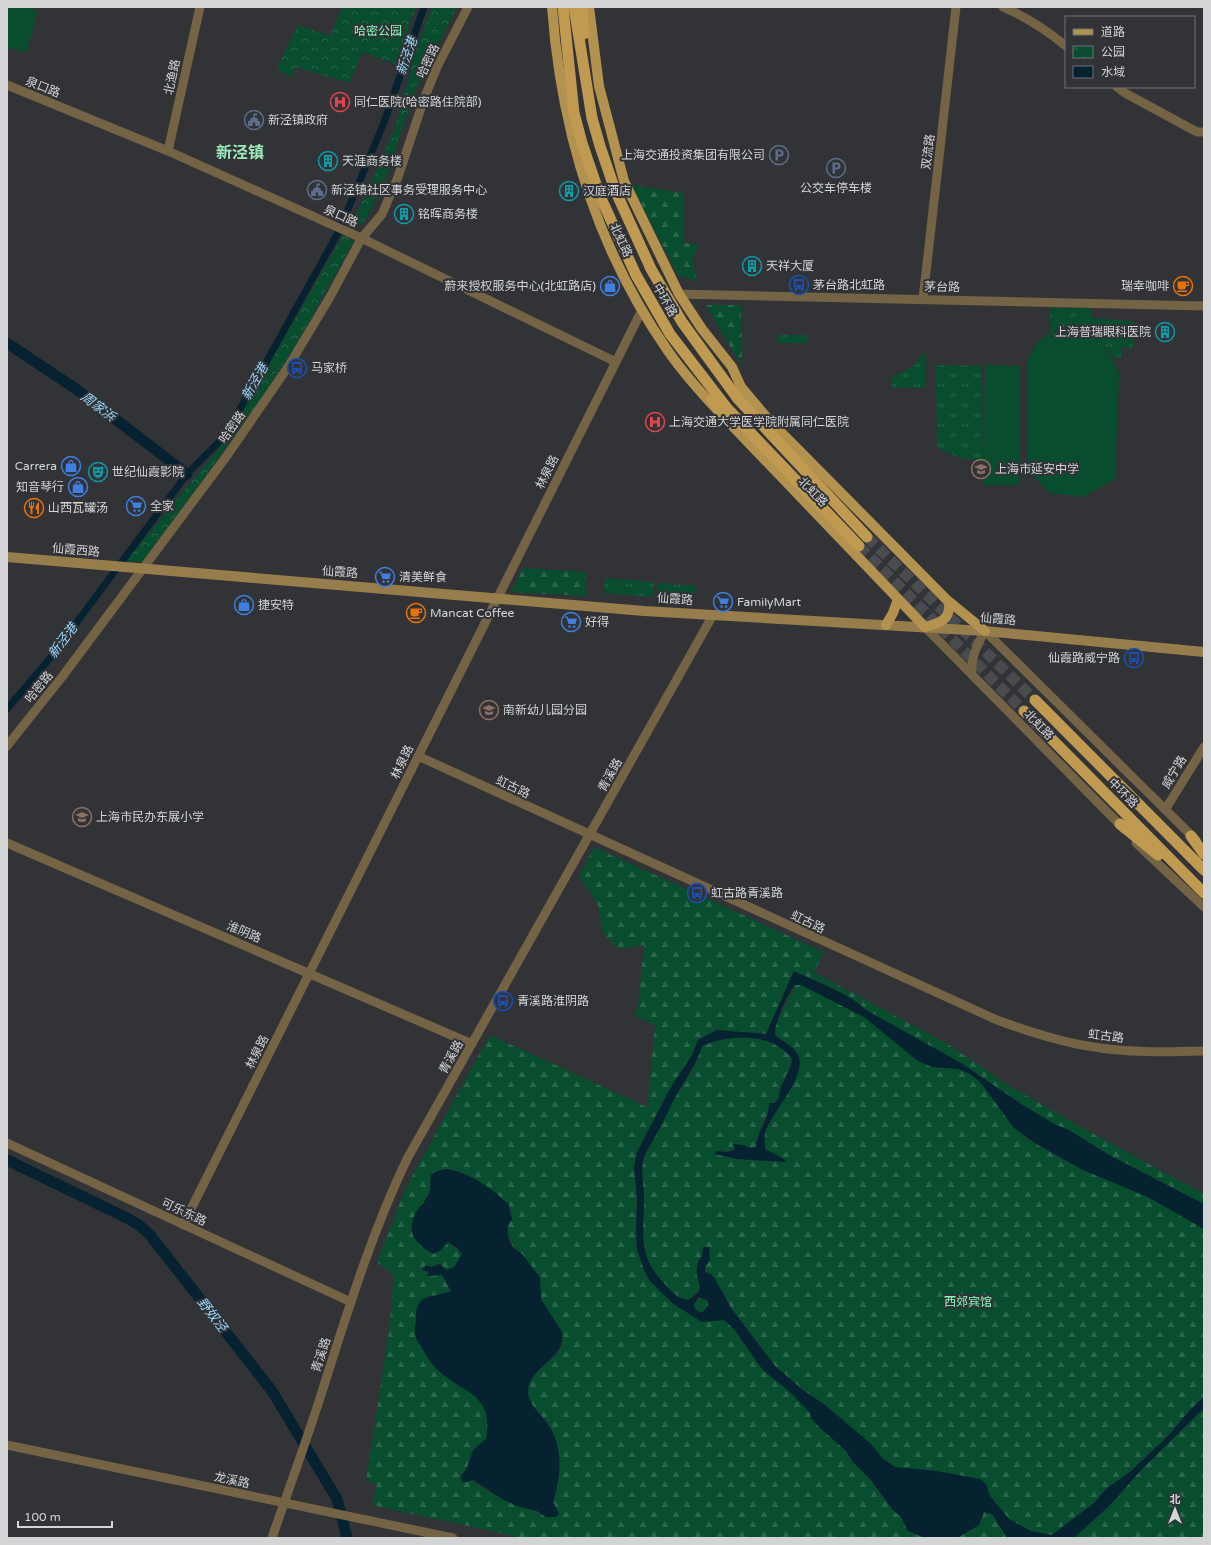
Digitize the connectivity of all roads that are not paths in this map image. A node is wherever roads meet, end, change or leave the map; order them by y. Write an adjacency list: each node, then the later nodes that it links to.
1 (200, 7): 15 (street, 北渔路)
2 (468, 7): 16 (street, 哈密路)
3 (552, 7): 20 (main road, 北虹路)
4 (562, 7): 21 (highway, 中环路)
5 (574, 7): 13 (highway, 中环路)
6 (582, 7): 13 (highway)
7 (589, 7): 17 (main road, 北虹路)
8 (956, 7): 18 (street, 双流路)
9 (1003, 7): 10 (street)
10 (1065, 45)
11 (7, 85): 15 (street, 泉口路)
12 (1118, 88): 14 (street)
13 (592, 118): 24 (highway, 中环路)
14 (1204, 132)
15 (168, 152): 16 (street, 泉口路)
16 (359, 238): 22 (street, 泉口路); 27 (street, 哈密路)
17 (679, 294): 18 (street, 茅台路); 30 (main road, 北虹路)
18 (923, 299): 19 (street, 茅台路)
19 (1204, 306)
20 (642, 310): 22 (street, 林泉路); 23 (main road, 北虹路)
21 (670, 334): 23 (highway); 25 (highway, 中环路)
22 (616, 362): 28 (street, 林泉路)
23 (725, 419): 29 (main road, 北虹路)
24 (867, 537)
25 (859, 546)
26 (7, 557): 27 (main road, 仙霞西路)
27 (144, 567): 28 (main road, 仙霞路); 39 (street, 哈密路)
28 (498, 598): 31 (main road, 仙霞路); 41 (street, 林泉路)
29 (898, 599): 32 (main road); 33 (main road, 北虹路)
30 (949, 602): 33 (main road); 34 (main road, 北虹路)
31 (712, 615): 32 (main road, 仙霞路); 44 (street, 青溪路)
32 (886, 625): 33 (main road, 仙霞路)
33 (925, 627): 34 (main road, 仙霞路); 36 (street, 北虹路)
34 (985, 631): 35 (main road, 仙霞路); 36 (street); 42 (street, 北虹路)
35 (1204, 652)
36 (972, 675): 43 (street, 北虹路)
37 (1035, 700): 49 (highway, 中环路)
38 (1024, 711): 50 (highway, 中环路)
39 (7, 746)
40 (1204, 747): 42 (street, 威宁路)
41 (418, 756): 44 (street, 虹古路); 52 (street, 林泉路)
42 (1165, 810): 45 (street, 北虹路)
43 (1120, 824): 50 (highway); 51 (street, 北虹路)
44 (590, 836): 53 (street, 青溪路); 54 (street, 虹古路)
45 (1191, 836): 47 (street, 北虹路); 48 (highway)
46 (7, 843): 52 (street, 淮阴路)
47 (1204, 848)
48 (1204, 854)
49 (1204, 870)
50 (1203, 892)
51 (1204, 907)
52 (310, 973): 53 (street, 淮阴路); 56 (street, 林泉路)
53 (472, 1044): 57 (street, 青溪路)
54 (1204, 1051)
55 (7, 1143): 56 (street, 可乐东路)
56 (183, 1225): 57 (street, 可乐东路)
57 (351, 1302): 59 (street, 青溪路)
58 (7, 1445): 59 (street, 龙溪路)
59 (284, 1503): 60 (street, 青溪路); 61 (street, 龙溪路)
60 (272, 1538)
61 (453, 1538)

